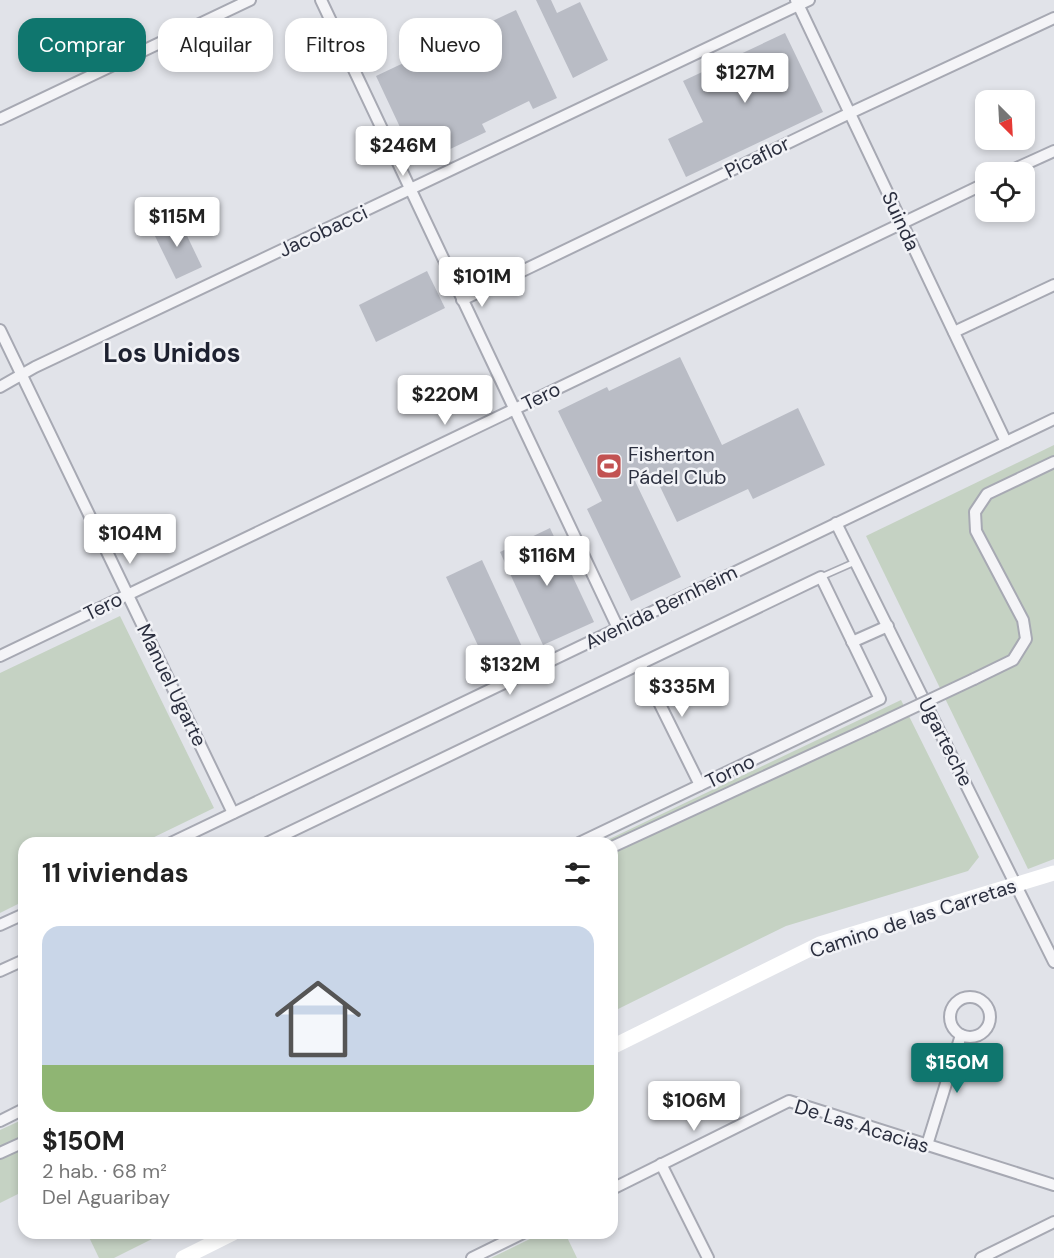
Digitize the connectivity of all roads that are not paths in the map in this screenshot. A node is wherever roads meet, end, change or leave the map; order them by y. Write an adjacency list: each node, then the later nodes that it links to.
1 (250, 0): 7 (street)
2 (321, 0): 11 (street)
3 (809, 0): 4 (street, Jacobacci)
4 (797, 3): 6 (street, Suinda); 11 (street, Jacobacci)
5 (1054, 18): 6 (street, Picaflor)
6 (850, 113): 12 (street, Suinda); 14 (street, Picaflor)
7 (0, 119)
8 (1054, 151): 9 (street)
9 (1030, 162)
10 (975, 188): 12 (street, Tero)
11 (410, 189): 14 (street); 17 (street, Jacobacci)
12 (902, 223): 16 (street, Suinda); 19 (street, Tero)
13 (1054, 285): 16 (street)
14 (462, 300): 19 (street)
15 (0, 330): 17 (street, Manuel Ugarte)
16 (954, 332): 21 (street, Suinda)
17 (21, 375): 18 (street, Jacobacci); 26 (street, Manuel Ugarte)
18 (0, 387)
19 (514, 409): 26 (street, Tero); 28 (street)
20 (1054, 419): 21 (street, Avenida Bernheim)
21 (1006, 442): 23 (street, Avenida Bernheim)
22 (1054, 462): 37 (street, bridge)
23 (836, 523): 24 (street, Ugarteche); 28 (street, Avenida Bernheim)
24 (855, 561): 25 (lane); 27 (street, Ugarteche)
25 (821, 578): 29 (street); 31 (street)
26 (128, 593): 30 (street, Tero); 33 (street, Manuel Ugarte)
27 (888, 626): 29 (street); 39 (street, Ugarteche)
28 (618, 628): 33 (street, Avenida Bernheim)
29 (852, 642): 32 (street, Torno)
30 (0, 656)
31 (640, 664): 32 (street); 35 (street)
32 (700, 785): 36 (street, Torno)
33 (233, 813): 34 (street, Avenida Bernheim)
34 (183, 837)
35 (280, 837)
36 (592, 837)
37 (618, 844)
38 (1054, 873): 39 (street, Camino de las Carretas)
39 (1017, 885): 42 (street, Ugarteche); 46 (street, Camino de las Carretas)
40 (18, 917): 41 (street)
41 (0, 925)
42 (1054, 962)
43 (18, 963): 44 (street)
44 (0, 971)
45 (961, 1035): 50 (street)
46 (618, 1044)
47 (18, 1112): 48 (street)
48 (0, 1120)
49 (18, 1145): 51 (street)
50 (927, 1145): 52 (street, De Las Acacias); 53 (street, De Las Acacias)
51 (0, 1153)
52 (661, 1164): 54 (street, De Las Acacias); 60 (street)
53 (1054, 1185)
54 (618, 1186)
55 (1054, 1222): 61 (street)
56 (221, 1239): 58 (street)
57 (511, 1239): 59 (street)
58 (183, 1258)
59 (472, 1258)
60 (708, 1258)
61 (981, 1258)

